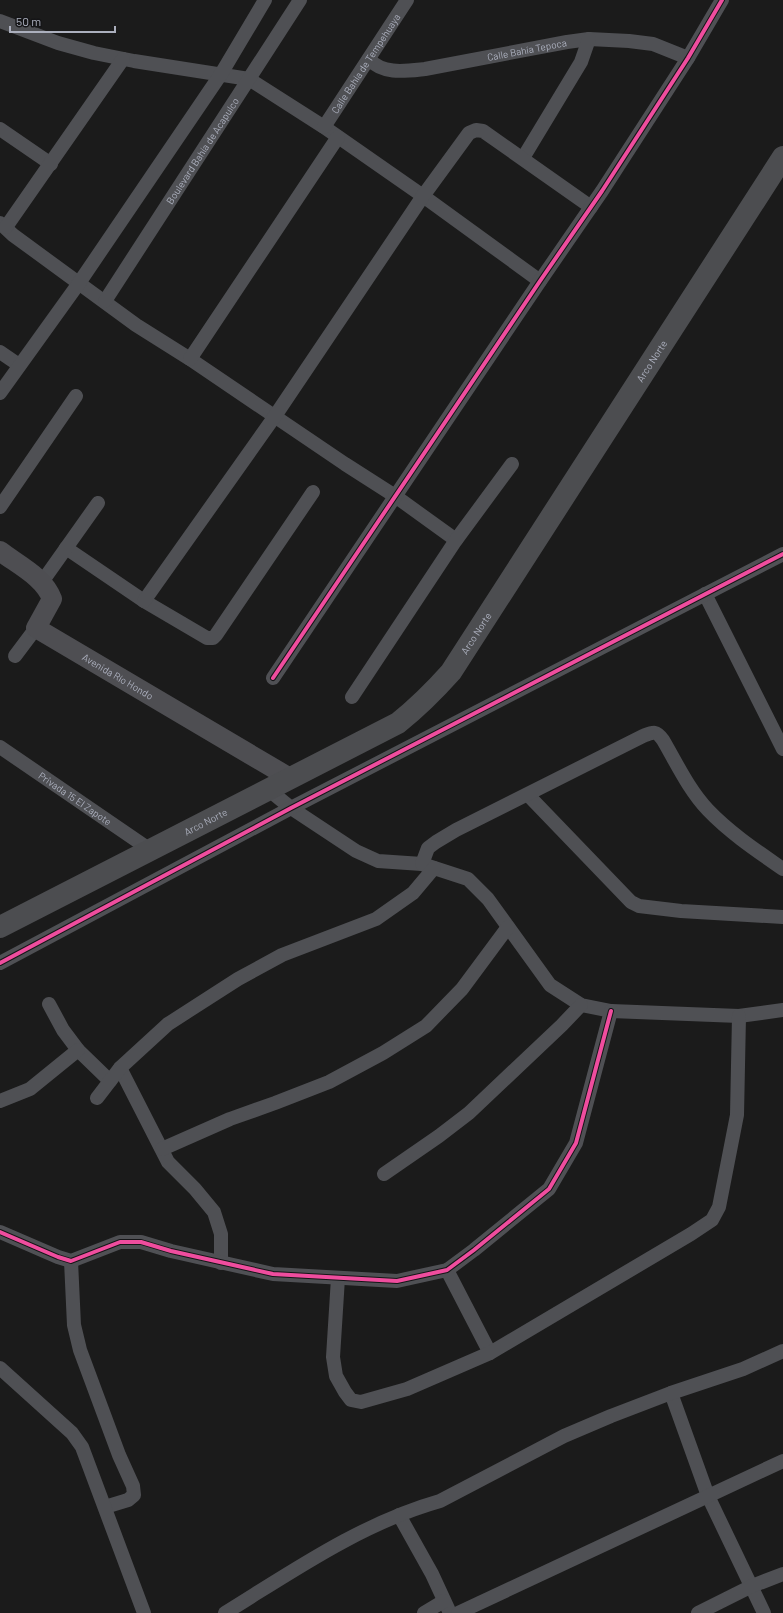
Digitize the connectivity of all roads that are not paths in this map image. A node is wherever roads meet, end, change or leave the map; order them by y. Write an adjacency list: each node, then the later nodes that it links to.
1 (265, 0): 10 (street)
2 (300, 0): 11 (street, Boulevard Bahía de Acapulco)
3 (406, 0): 9 (street, Calle Bahía de Tempehuaya)
4 (722, 0): 8 (street)
5 (0, 21): 7 (street)
6 (589, 39): 8 (street, Calle Bahía Tepoca); 9 (street, Calle Bahía Tepoca); 16 (street)
7 (123, 58): 10 (street); 17 (street)
8 (688, 58): 19 (street)
9 (369, 59): 12 (street, Calle Bahía de Tempehuaya)
10 (221, 74): 11 (street); 22 (street)
11 (249, 79): 12 (street); 23 (street, Boulevard Bahía de Acapulco)
12 (324, 127): 14 (street)
13 (0, 129): 17 (street)
14 (338, 137): 18 (street); 25 (street)
15 (783, 157): 48 (main road, Arco Norte)
16 (523, 158): 18 (street); 19 (street)
17 (51, 164): 20 (street)
18 (423, 196): 21 (street); 29 (street)
19 (591, 207): 21 (street)
20 (3, 225): 22 (street)
21 (540, 280): 32 (street)
22 (79, 283): 23 (street); 26 (street)
23 (105, 301): 25 (street)
24 (0, 352): 26 (street)
25 (190, 359): 29 (street)
26 (19, 365): 27 (street)
27 (0, 393)
28 (76, 396): 34 (street)
29 (275, 416): 32 (street); 41 (street)
30 (512, 464): 35 (street)
31 (313, 492): 41 (street)
32 (395, 496): 35 (street); 44 (street)
33 (98, 503): 36 (street)
34 (0, 507)
35 (456, 540): 45 (street)
36 (66, 548): 39 (street); 41 (street)
37 (0, 551): 39 (main road)
38 (783, 554): 40 (street)
39 (42, 582): 42 (main road)
40 (705, 594): 47 (street); 51 (street)
41 (144, 601)
42 (36, 628): 43 (street); 48 (main road, Avenida Río Hondo)
43 (15, 656)
44 (273, 678)
45 (352, 697)
46 (0, 747): 52 (street, Privada 15 El Zapote)
47 (783, 749)
48 (290, 778): 49 (main road, Arco Norte)
49 (269, 790): 51 (street); 52 (main road, Arco Norte)
50 (528, 795): 53 (street); 54 (street); 55 (street)
51 (291, 808): 53 (street); 58 (street)
52 (150, 849): 57 (main road, Arco Norte)
53 (428, 866): 56 (street); 65 (street)
54 (783, 869)
55 (783, 916)
56 (508, 927): 60 (street); 69 (street)
57 (0, 928)
58 (0, 964)
59 (49, 1004): 64 (street)
60 (581, 1005): 62 (street); 70 (street)
61 (783, 1010): 63 (street)
62 (611, 1011): 63 (street); 74 (street)
63 (739, 1016): 77 (street)
64 (78, 1050): 66 (street); 68 (street)
65 (120, 1068): 66 (street); 69 (street)
66 (110, 1081): 67 (street)
67 (97, 1098)
68 (0, 1101)
69 (162, 1149): 73 (street)
70 (384, 1174)
71 (0, 1232): 72 (street)
72 (71, 1261): 73 (street); 82 (street)
73 (221, 1263): 75 (street)
74 (448, 1270): 75 (street); 77 (street)
75 (338, 1278): 77 (street)
76 (783, 1351): 79 (street)
77 (490, 1353)
78 (0, 1368): 82 (street)
79 (671, 1393): 81 (street); 83 (street)
80 (783, 1462): 81 (street)
81 (708, 1496): 85 (street); 90 (street)
82 (105, 1507): 87 (street)
83 (399, 1515): 86 (street); 88 (street)
84 (783, 1574): 85 (street)
85 (752, 1586): 91 (street); 92 (street)
86 (447, 1607): 89 (street)
87 (144, 1613)
88 (225, 1613)
89 (424, 1613)
90 (458, 1613)
91 (698, 1613)
92 (764, 1613)

